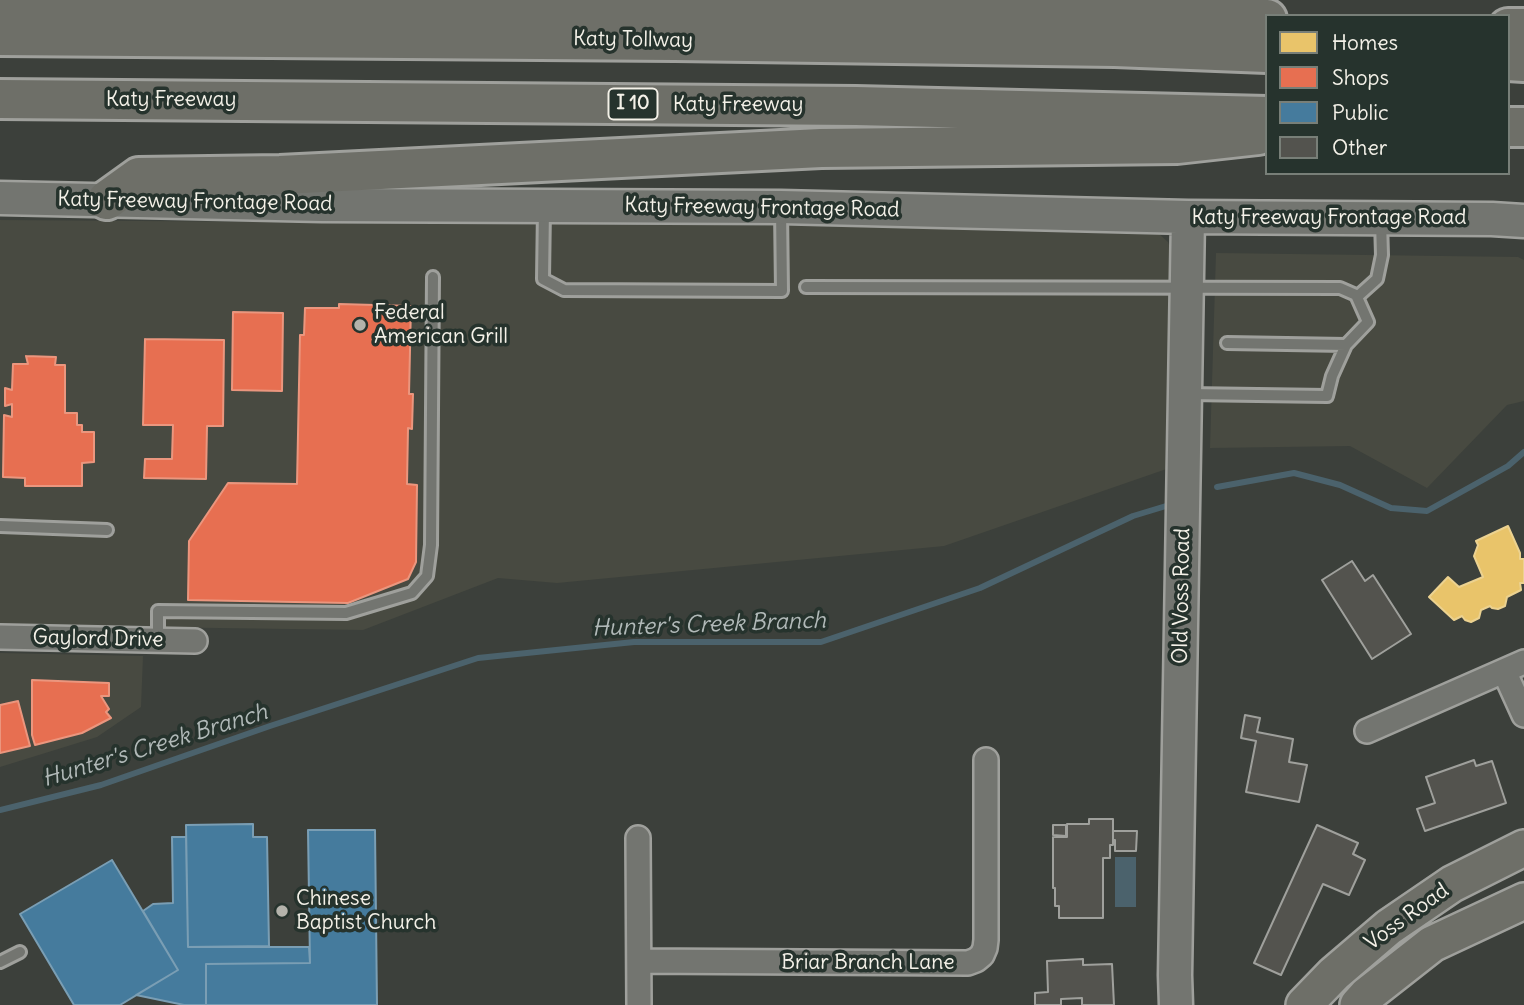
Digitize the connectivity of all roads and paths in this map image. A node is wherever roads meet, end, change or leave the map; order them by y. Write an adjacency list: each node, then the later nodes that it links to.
1 (0, 2): 2 (highway, Katy Tollway)
2 (1265, 19)
3 (0, 36): 4 (highway, Katy Tollway)
4 (1265, 53)
5 (0, 99): 6 (highway, Katy Freeway / I 10)
6 (1265, 116)
7 (1265, 134): 9 (highway)
8 (0, 198): 9 (main road, Katy Freeway Frontage Road)
9 (107, 200): 10 (main road, Katy Freeway Frontage Road)
10 (544, 206): 11 (main road, Katy Freeway Frontage Road); 11 (lane)
11 (781, 207): 12 (main road, Katy Freeway Frontage Road)
12 (1188, 217): 13 (main road, Katy Freeway Frontage Road); 17 (main road, Old Voss Road)
13 (1381, 218): 14 (main road, Katy Freeway Frontage Road); 18 (lane)
14 (1524, 221)
15 (433, 277): 25 (lane)
16 (806, 287): 17 (lane)
17 (1186, 288): 18 (lane); 21 (main road, Old Voss Road)
18 (1357, 297): 20 (lane)
19 (1227, 343): 20 (lane)
20 (1346, 345): 21 (lane)
21 (1185, 394): 37 (main road, Old Voss Road)
22 (0, 526): 23 (lane)
23 (107, 530)
24 (0, 637): 25 (street, Gaylord Drive)
25 (158, 640): 26 (street, Gaylord Drive)
26 (195, 641)
27 (1514, 667): 28 (street); 29 (street)
28 (1524, 715)
29 (1367, 730)
30 (986, 760): 35 (street, Briar Branch Lane)
31 (638, 838): 35 (street)
32 (1524, 848): 39 (main road, Voss Road)
33 (1524, 901): 40 (main road, Voss Road)
34 (20, 952): 36 (lane)
35 (639, 961): 38 (street)
36 (0, 962)
37 (1174, 995)
38 (639, 1005)
39 (1304, 1005)
40 (1358, 1005)

